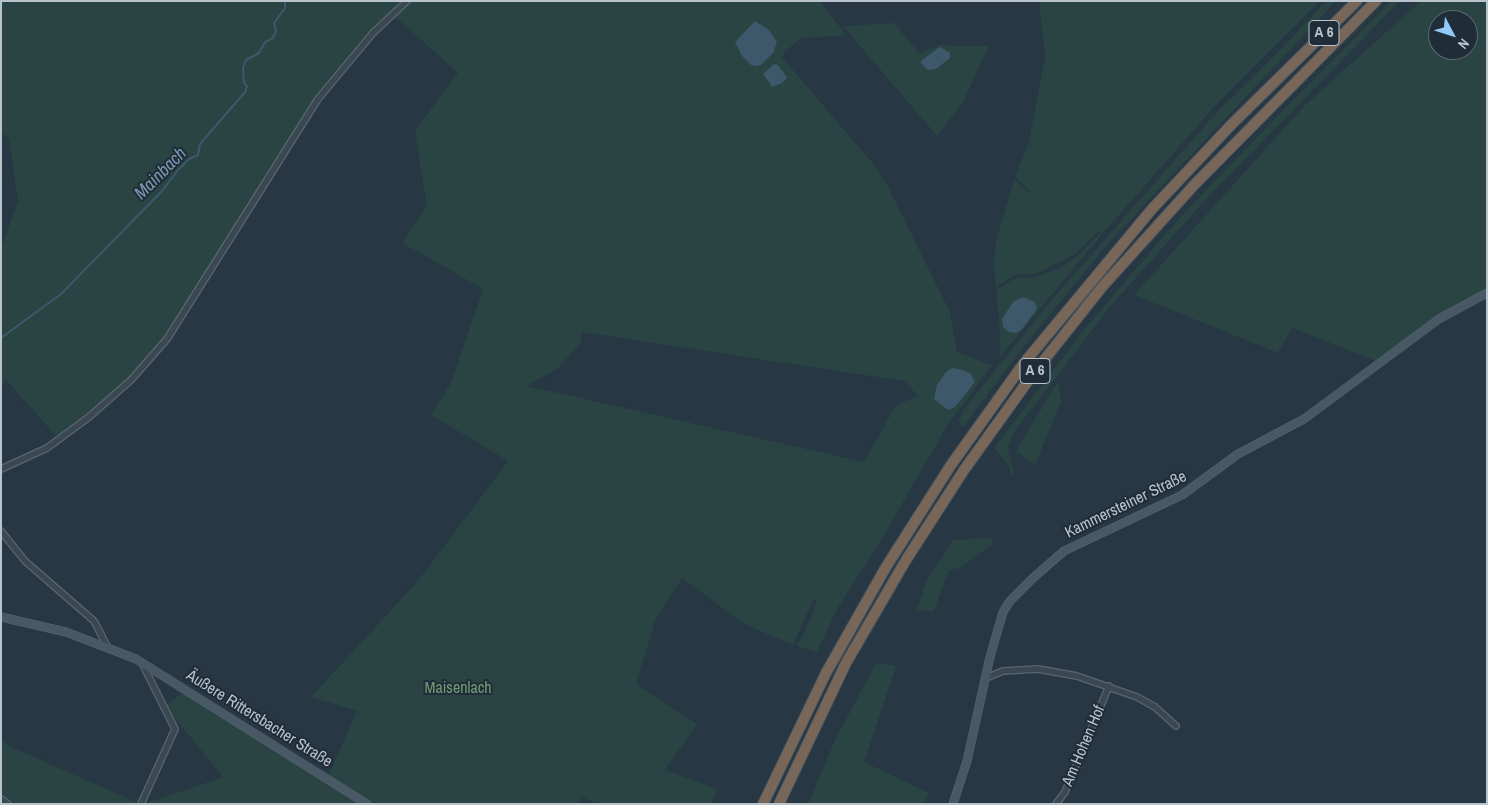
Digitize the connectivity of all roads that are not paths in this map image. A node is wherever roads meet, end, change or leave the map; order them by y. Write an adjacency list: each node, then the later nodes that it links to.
1 (407, 1): 5 (street)
2 (1357, 1): 17 (highway, A 6)
3 (1376, 1): 18 (highway, A 6)
4 (1487, 293): 10 (street, Kammersteiner Straße)
5 (1, 469)
6 (1, 531): 8 (street)
7 (1, 617): 8 (street, Äußere Rittersbacher Straße)
8 (108, 648): 9 (street, Äußere Rittersbacher Straße)
9 (139, 661): 15 (street); 16 (street, Äußere Rittersbacher Straße)
10 (986, 678): 11 (street, Am Hohen Hof); 19 (street, Kammersteiner Straße)
11 (1109, 686): 12 (street, Am Hohen Hof); 20 (street, Am Hohen Hof)
12 (1176, 726)
13 (1, 800): 14 (street)
14 (8, 804)
15 (141, 804)
16 (367, 804)
17 (763, 804)
18 (779, 804)
19 (953, 804)
20 (1056, 804)

